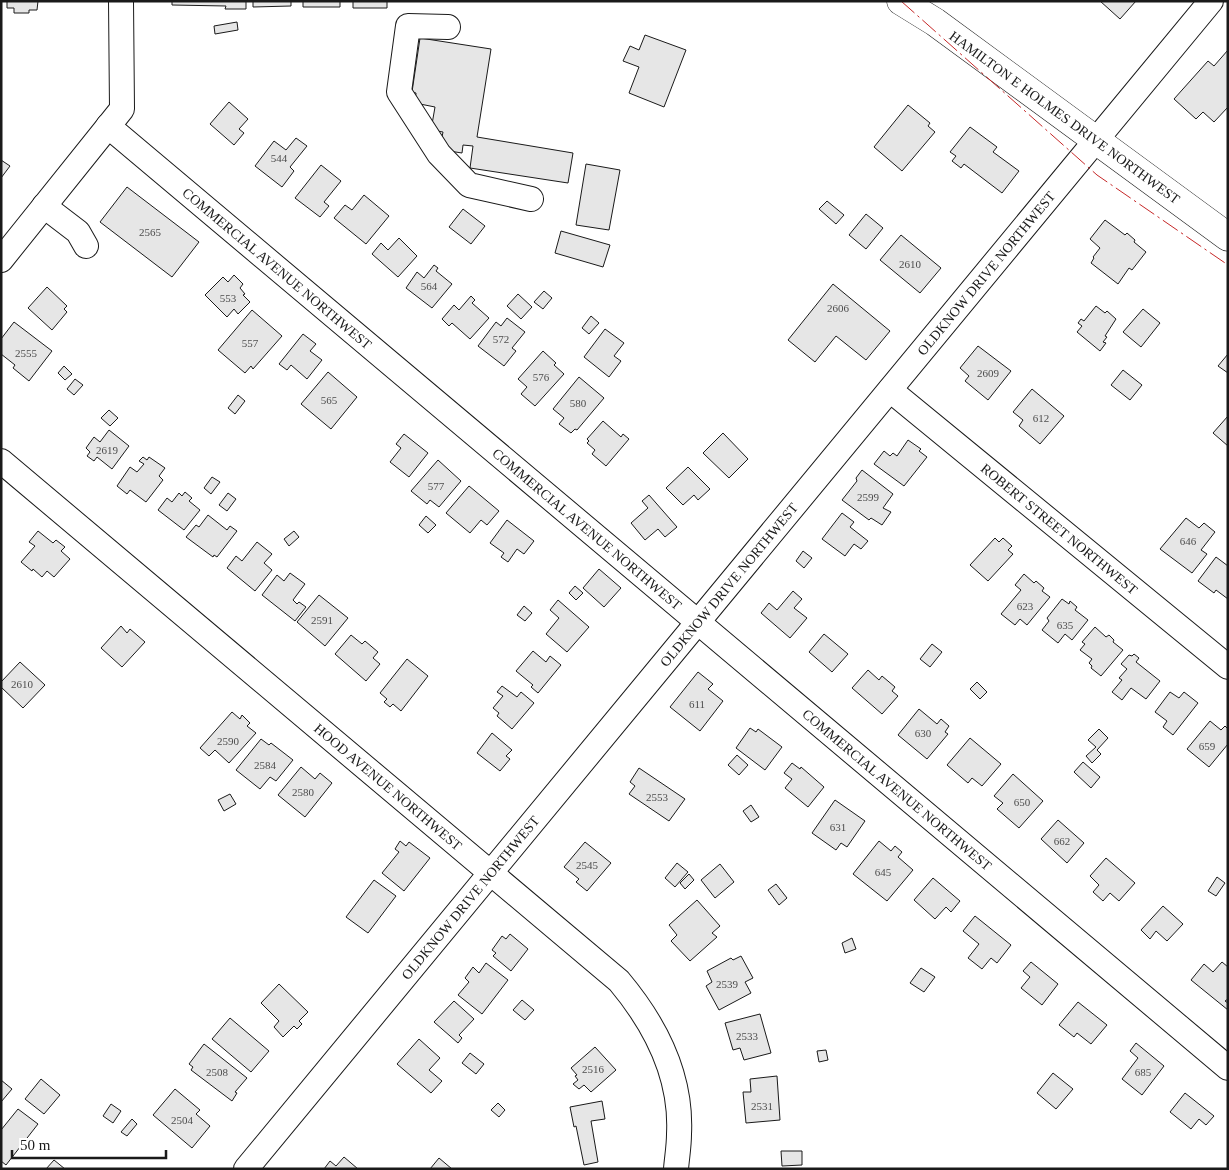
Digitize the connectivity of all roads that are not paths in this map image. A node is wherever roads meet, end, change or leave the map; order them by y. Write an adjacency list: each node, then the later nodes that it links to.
1 (121, 1): 5 (street)
2 (901, 1): 6 (main road, HAMILTON E HOLMES DRIVE NORTHWEST)
3 (1211, 1): 6 (street, OLDKNOW DRIVE NORTHWEST)
4 (448, 27): 7 (street)
5 (108, 126): 8 (street); 14 (street, COMMERCIAL AVENUE NORTHWEST)
6 (1097, 139): 9 (main road, HAMILTON E HOLMES DRIVE NORTHWEST); 12 (street, OLDKNOW DRIVE NORTHWEST)
7 (531, 199)
8 (44, 206): 10 (street); 11 (street)
9 (1228, 236)
10 (86, 246)
11 (1, 260)
12 (890, 390): 14 (street, OLDKNOW DRIVE NORTHWEST); 15 (street, ROBERT STREET NORTHWEST)
13 (1, 461): 16 (street, HOOD AVENUE NORTHWEST)
14 (698, 622): 16 (street, OLDKNOW DRIVE NORTHWEST); 17 (street, COMMERCIAL AVENUE NORTHWEST)
15 (1228, 667)
16 (491, 872): 18 (street, OLDKNOW DRIVE NORTHWEST); 19 (street, HOOD AVENUE NORTHWEST)
17 (1228, 1068)
18 (246, 1169)
19 (676, 1169)

